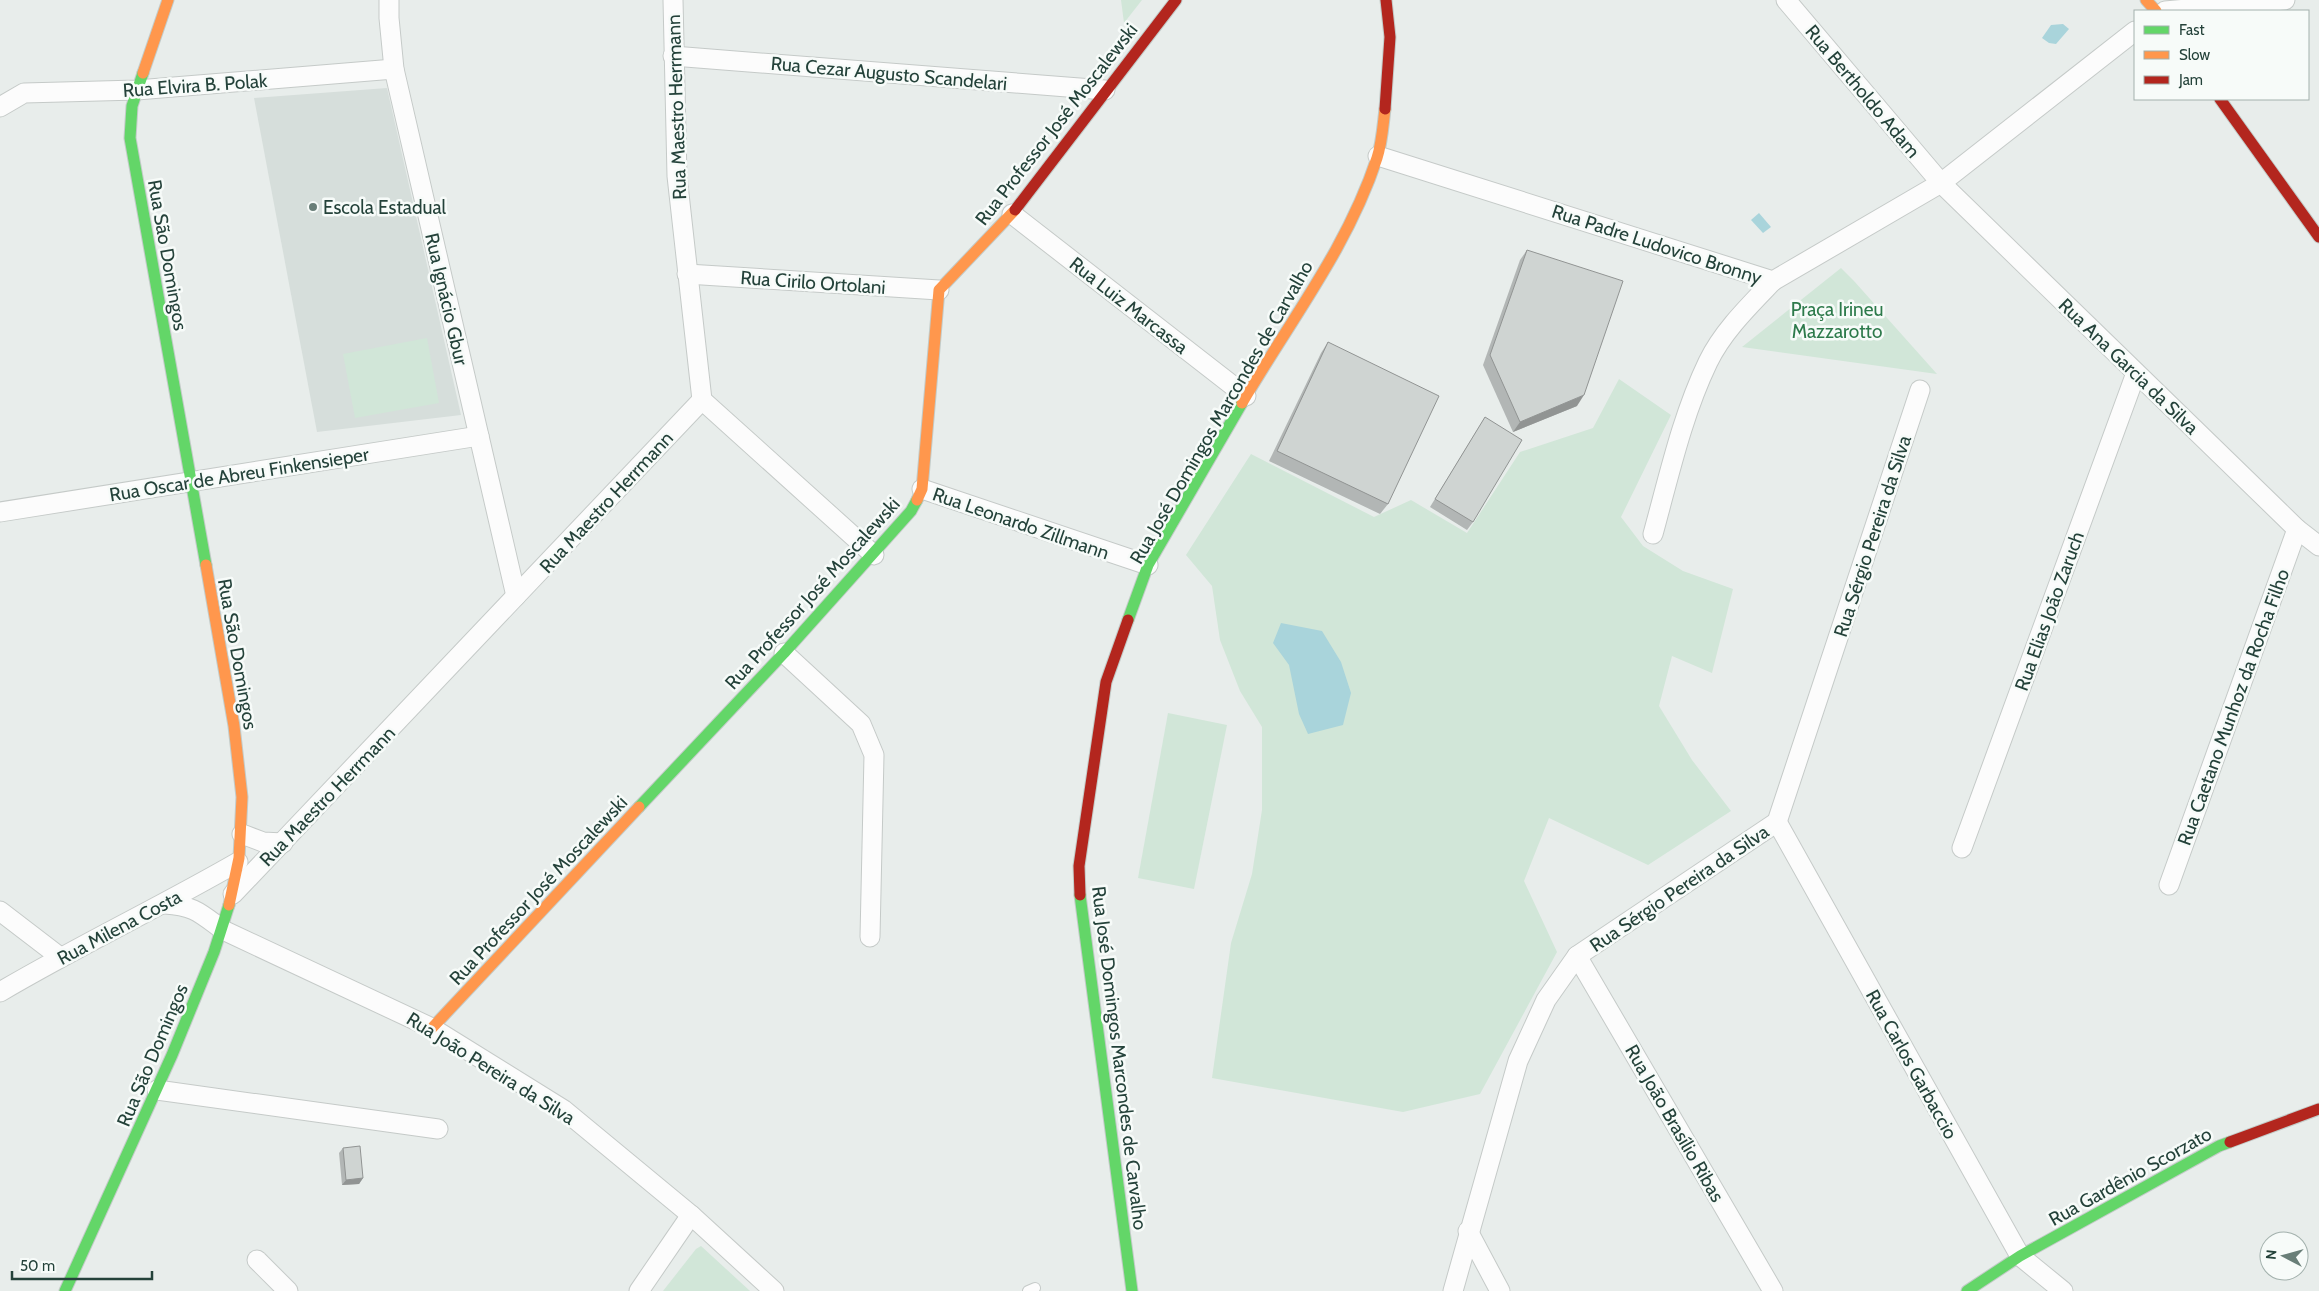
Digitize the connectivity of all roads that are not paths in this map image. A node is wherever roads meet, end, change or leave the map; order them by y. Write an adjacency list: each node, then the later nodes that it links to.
1 (168, 0): 14 (street, Rua São Domingos)
2 (389, 0): 13 (street, Rua Ignácio Gbur)
3 (673, 0): 12 (street, Rua Maestro Herrmann)
4 (1176, 0): 15 (street, Rua Professor José Moscalewski)
5 (1386, 0): 18 (street, Rua José Domingos Marcondes de Carvalho)
6 (1786, 0): 19 (street, Rua Bertholdo Adam)
7 (2146, 0): 9 (street)
8 (2285, 0): 10 (street)
9 (2155, 10)
10 (2177, 10)
11 (2134, 32): 19 (street, Rua Padre Ludovico Bronny)
12 (673, 56): 15 (street, Rua Cezar Augusto Scandelari); 22 (street, Rua Maestro Herrmann)
13 (394, 69): 14 (street, Rua Elvira B. Polak); 29 (street, Rua Ignácio Gbur)
14 (137, 90): 17 (street, Rua Elvira B. Polak); 30 (street, Rua São Domingos)
15 (1105, 90): 20 (street, Rua Professor José Moscalewski)
16 (2221, 100): 21 (street)
17 (0, 108)
18 (1378, 156): 23 (street, Rua Padre Ludovico Bronny); 27 (street, Rua José Domingos Marcondes de Carvalho)
19 (1941, 182): 23 (street, Rua Padre Ludovico Bronny); 25 (street, Rua Ana Garcia da Silva)
20 (1012, 214): 24 (street, Rua Professor José Moscalewski); 27 (street, Rua Luiz Marcassa)
21 (2319, 237)
22 (687, 274): 24 (street, Rua Cirilo Ortolani); 28 (street, Rua Maestro Herrmann)
23 (1773, 281): 34 (street)
24 (939, 290): 31 (street, Rua Professor José Moscalewski)
25 (2136, 373): 33 (street, Rua Ana Garcia da Silva); 43 (street, Rua Elias João Zaruch)
26 (1920, 390): 40 (street, Rua Sérgio Pereira da Silva)
27 (1246, 396): 37 (street, Rua José Domingos Marcondes de Carvalho)
28 (702, 400): 36 (street); 38 (street, Rua Maestro Herrmann)
29 (479, 436): 30 (street, Rua Oscar de Abreu Finkensieper); 38 (street, Rua Ignácio Gbur)
30 (190, 482): 32 (street, Rua Oscar de Abreu Finkensieper); 41 (street, Rua São Domingos)
31 (922, 489): 36 (street, Rua Professor José Moscalewski); 37 (street, Rua Leonardo Zillmann)
32 (0, 512)
33 (2297, 529): 35 (street, Rua Ana Garcia da Silva); 45 (street, Rua Caetano Munhoz da Rocha Filho)
34 (1653, 534)
35 (2319, 546)
36 (874, 555): 39 (street, Rua Professor José Moscalewski)
37 (1148, 565): 66 (street, Rua José Domingos Marcondes de Carvalho)
38 (516, 596): 42 (street, Rua Maestro Herrmann)
39 (784, 653): 50 (street); 54 (street, Rua Professor José Moscalewski)
40 (1777, 822): 51 (street, Rua Sérgio Pereira da Silva); 60 (street, Rua Carlos Garbaccio)
41 (242, 834): 42 (street); 44 (street, Rua São Domingos)
42 (283, 843): 46 (street, Rua Maestro Herrmann)
43 (1962, 848)
44 (238, 862): 46 (street, Rua São Domingos); 47 (street, Rua Milena Costa)
45 (2169, 885)
46 (233, 894): 49 (street, Rua São Domingos)
47 (165, 904): 49 (street, Rua João Pereira da Silva); 52 (street, Rua Milena Costa)
48 (0, 911): 52 (street)
49 (223, 930): 54 (street, Rua João Pereira da Silva); 55 (street, Rua São Domingos)
50 (870, 937)
51 (1578, 956): 59 (street, Rua Sérgio Pereira da Silva); 69 (street, Rua João Brasílio Ribas)
52 (60, 957): 53 (street, Rua Milena Costa)
53 (0, 992)
54 (432, 1028): 58 (street, Rua João Pereira da Silva)
55 (157, 1090): 57 (street); 62 (street, Rua São Domingos)
56 (2319, 1109): 60 (street, Rua Gardênio Scorzato)
57 (438, 1129)
58 (691, 1215): 64 (street); 65 (street, Rua João Pereira da Silva)
59 (1468, 1231): 67 (street, Rua Sérgio Pereira da Silva); 68 (street)
60 (2020, 1256): 70 (street, Rua Gardênio Scorzato); 71 (street, Rua Carlos Garbaccio)
61 (257, 1260): 63 (street)
62 (65, 1291)
63 (288, 1291)
64 (639, 1291)
65 (774, 1291)
66 (1132, 1291)
67 (1453, 1291)
68 (1500, 1291)
69 (1774, 1291)
70 (1966, 1291)
71 (2063, 1291)

